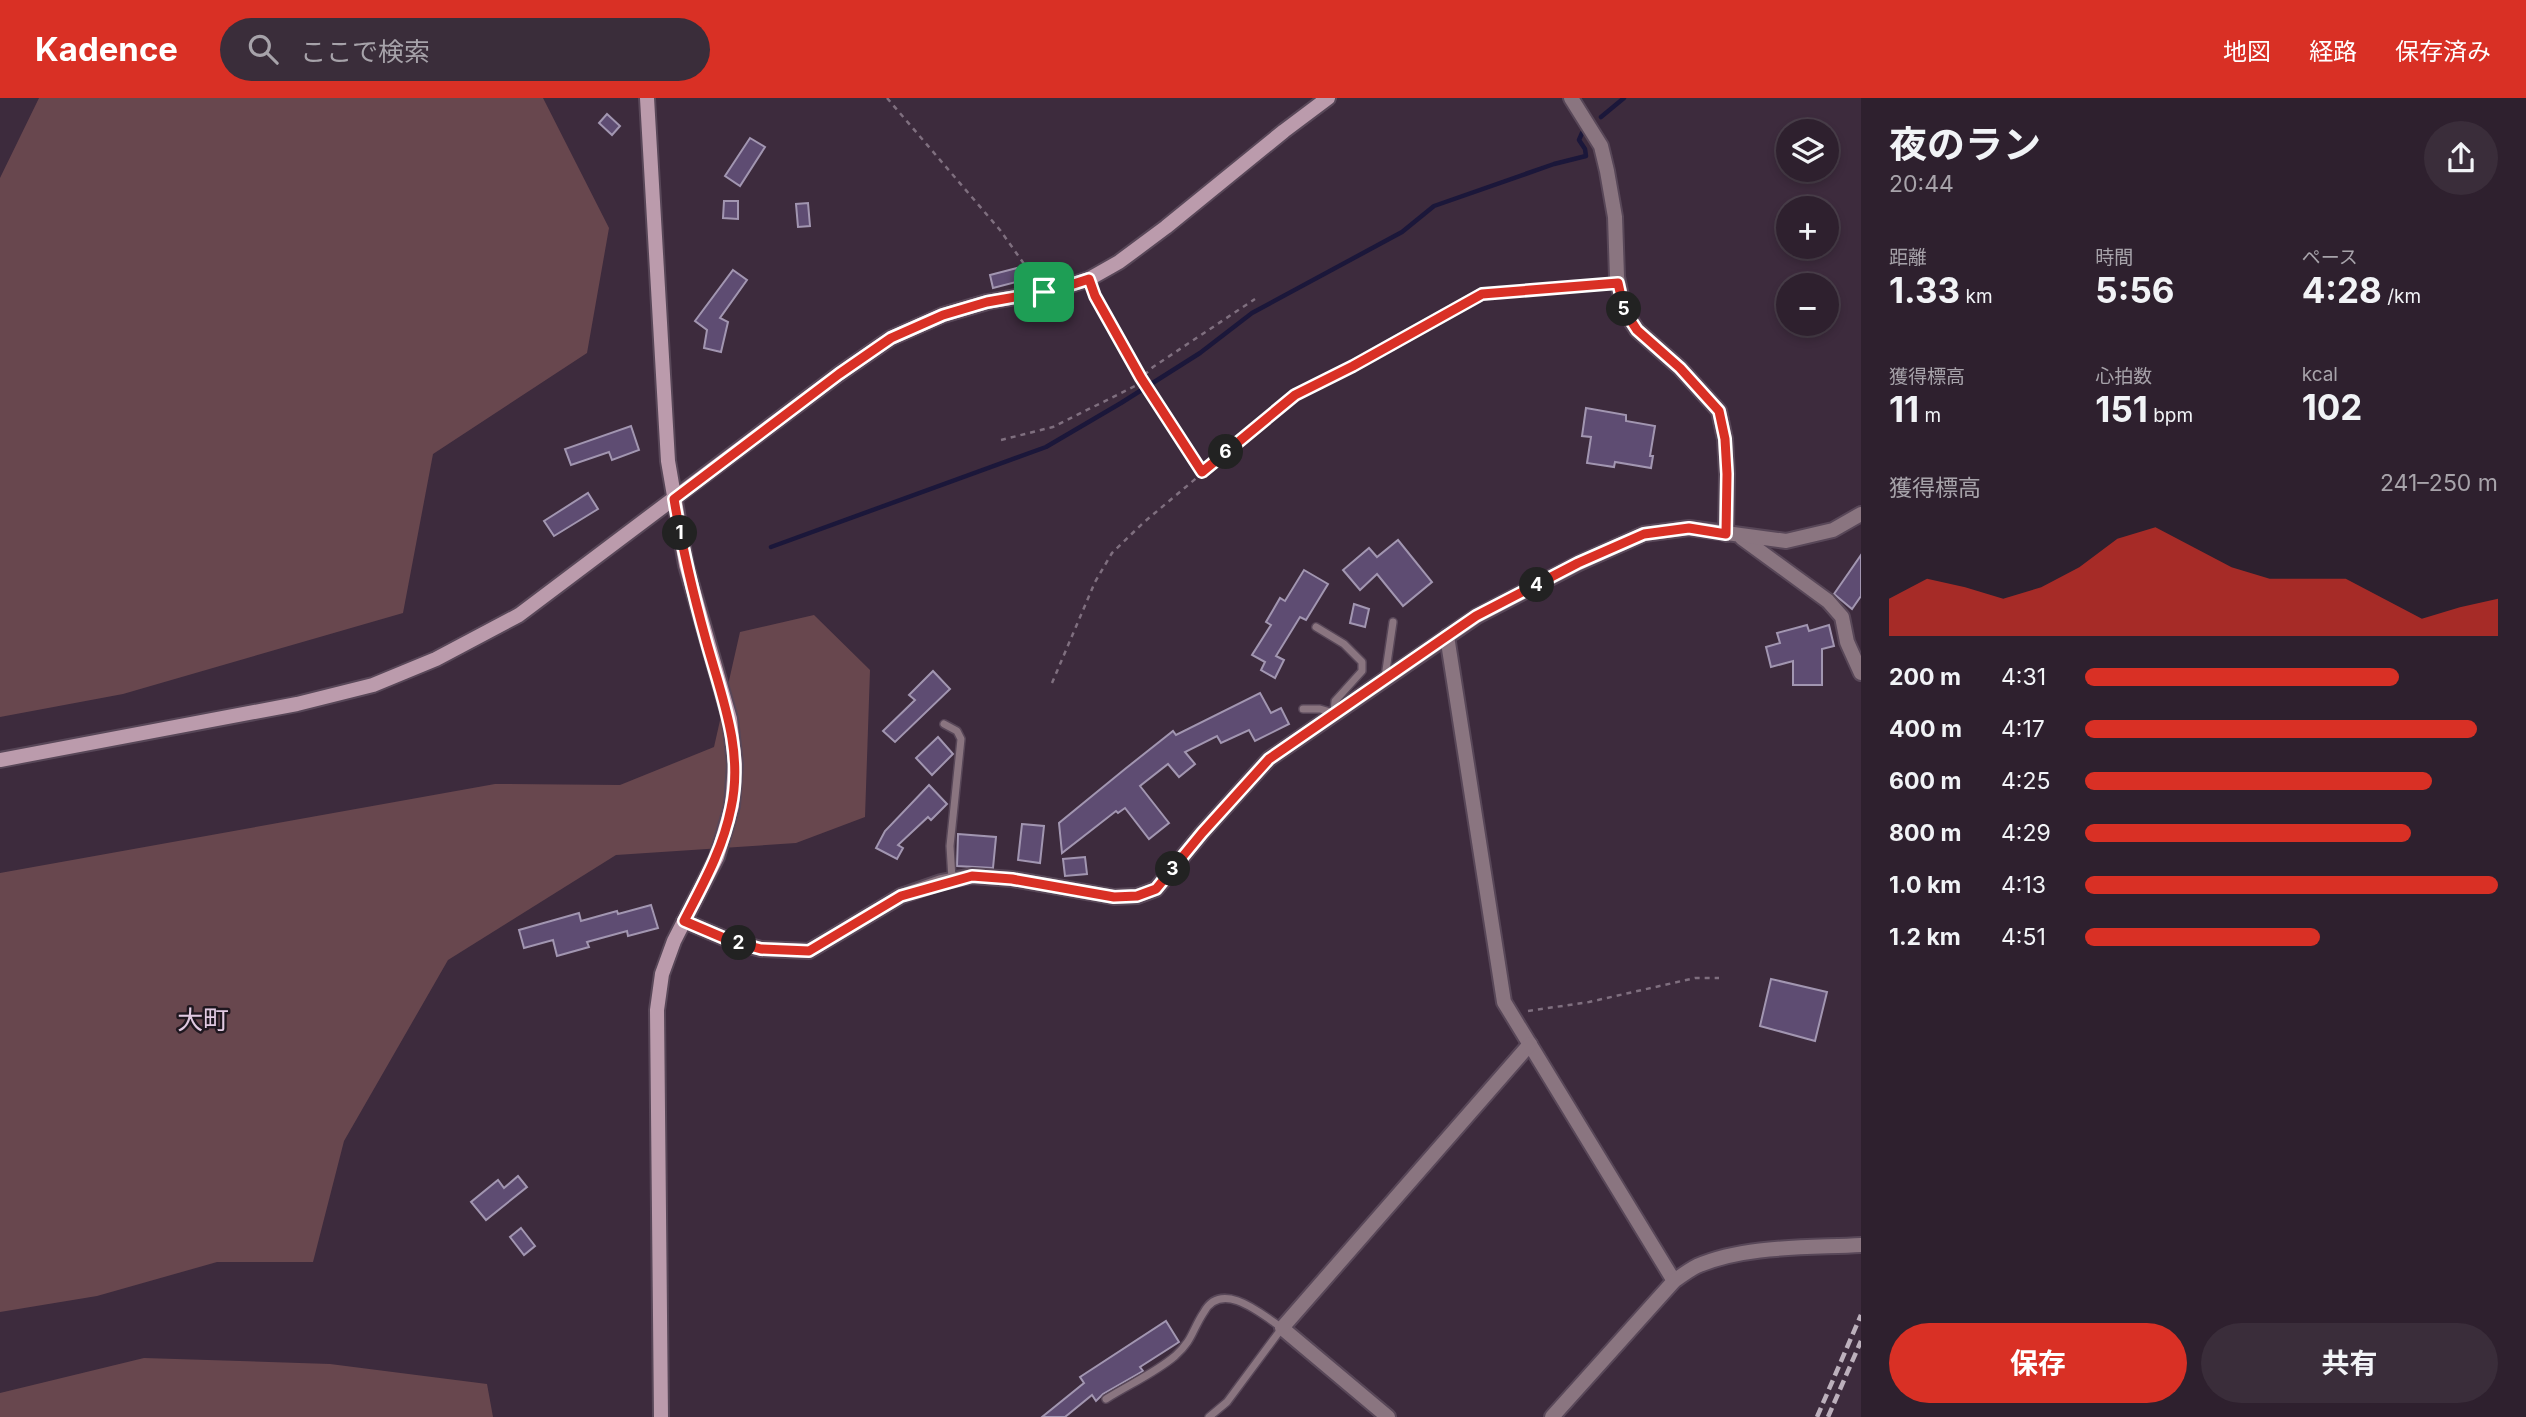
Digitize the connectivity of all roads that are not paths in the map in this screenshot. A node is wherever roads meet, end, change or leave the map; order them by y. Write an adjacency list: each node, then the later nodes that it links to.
1 (647, 98): 4 (street)
2 (1328, 98): 4 (street)
3 (1571, 98): 6 (street)
4 (674, 499): 15 (street); 17 (street)
5 (1861, 514): 6 (street)
6 (1732, 535): 9 (street); 10 (street)
7 (1393, 622): 11 (lane)
8 (1316, 627): 13 (lane)
9 (1447, 636): 11 (street); 18 (street)
10 (1861, 673)
11 (1385, 678): 13 (street)
12 (1303, 709): 13 (lane)
13 (1334, 713): 16 (street)
14 (944, 724): 16 (lane)
15 (0, 760)
16 (952, 880): 17 (street)
17 (684, 921): 23 (street)
18 (1530, 1044): 20 (street); 21 (street)
19 (1861, 1245): 20 (street)
20 (1674, 1281): 26 (street)
21 (1282, 1328): 22 (lane); 24 (lane); 25 (street)
22 (1106, 1399)
23 (661, 1417)
24 (1209, 1417)
25 (1388, 1417)
26 (1552, 1417)

